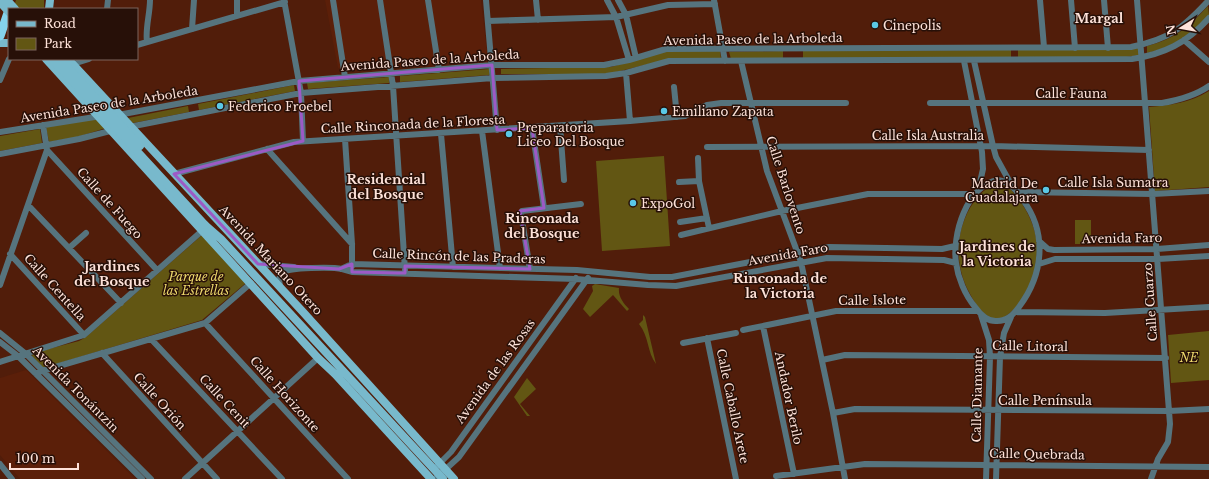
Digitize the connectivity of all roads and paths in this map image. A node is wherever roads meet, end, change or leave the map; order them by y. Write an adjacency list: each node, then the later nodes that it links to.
1 (2, 0): 22 (highway)
2 (6, 0): 23 (main road, bridge)
3 (150, 0): 35 (street)
4 (194, 0): 32 (street)
5 (238, 0): 27 (street)
6 (333, 0): 62 (street)
7 (380, 0): 60 (street)
8 (428, 0): 59 (street)
9 (486, 0): 31 (street)
10 (536, 0): 30 (street)
11 (607, 0): 28 (street)
12 (618, 0): 26 (street)
13 (1040, 0): 38 (street)
14 (1071, 0): 40 (street)
15 (1104, 0): 41 (street)
16 (1137, 0): 37 (street, Calle Cuarzo)
17 (284, 1): 27 (street); 65 (street)
18 (1208, 1): 37 (street, Avenida Paseo de la Arboleda)
19 (0, 2): 24 (main road, bridge)
20 (668, 2): 21 (street); 26 (street)
21 (714, 2): 42 (street)
22 (0, 6)
23 (14, 8)
24 (8, 10)
25 (8, 15): 33 (highway)
26 (626, 15): 28 (street); 44 (street)
27 (237, 16): 32 (street)
28 (616, 17): 30 (street); 50 (street)
29 (1209, 18): 34 (street, Avenida Paseo de la Arboleda)
30 (538, 20): 31 (street)
31 (488, 22): 58 (street)
32 (192, 29): 35 (street)
33 (2, 40)
34 (1184, 40): 43 (street, Avenida Paseo de la Arboleda); 57 (street)
35 (147, 42): 36 (street)
36 (138, 45)
37 (1141, 45): 41 (street, Avenida Paseo de la Arboleda); 43 (street, Calle Cuarzo)
38 (1044, 47): 39 (street, Avenida Paseo de la Arboleda); 40 (street, Avenida Paseo de la Arboleda)
39 (1014, 48): 42 (street, Avenida Paseo de la Arboleda); 51 (street)
40 (1075, 48): 41 (street, Avenida Paseo de la Arboleda)
41 (1108, 48)
42 (723, 49): 44 (street, Avenida Paseo de la Arboleda); 53 (street)
43 (1142, 57): 51 (street, Avenida Paseo de la Arboleda); 76 (street, Calle Cuarzo)
44 (636, 58): 50 (street, Avenida Paseo de la Arboleda)
45 (9, 60): 64 (street)
46 (47, 60): 78 (main road, Avenida Mariano Otero)
47 (53, 60): 80 (main road)
48 (53, 60): 118 (main road, Avenida Mariano Otero, bridge)
49 (61, 60): 118 (main road, Avenida Mariano Otero, bridge)
50 (629, 60): 58 (street, Avenida Paseo de la Arboleda)
51 (1014, 60): 56 (street, Avenida Paseo de la Arboleda)
52 (71, 61): 79 (main road, Avenida Mariano Otero)
53 (725, 61): 54 (street, Avenida Paseo de la Arboleda); 61 (street, Avenida Paseo de la Arboleda)
54 (741, 61): 55 (street, Avenida Paseo de la Arboleda); 71 (street, Calle Barlovento)
55 (964, 61): 56 (street, Avenida Paseo de la Arboleda); 74 (street)
56 (974, 61): 75 (street)
57 (1209, 62)
58 (492, 65): 59 (street, Avenida Paseo de la Arboleda); 63 (street)
59 (439, 70): 60 (street, Avenida Paseo de la Arboleda)
60 (391, 73): 62 (street, Avenida Paseo de la Arboleda); 66 (street)
61 (626, 73): 63 (street, Avenida Paseo de la Arboleda); 82 (street)
62 (345, 77): 65 (street, Avenida Paseo de la Arboleda)
63 (493, 78): 66 (street, Avenida Paseo de la Arboleda); 88 (street)
64 (0, 80)
65 (299, 80): 69 (street); 70 (street, Avenida Paseo de la Arboleda)
66 (393, 86): 69 (street, Avenida Paseo de la Arboleda); 92 (street)
67 (1209, 86): 76 (street, Calle Fauna)
68 (674, 87): 81 (street)
69 (301, 93): 77 (street, Avenida Paseo de la Arboleda); 94 (street)
70 (193, 102): 77 (street); 79 (street, Avenida Paseo de la Arboleda)
71 (750, 103): 72 (street, Calle Rinconada de la Floresta); 81 (street, Calle Rinconada de la Floresta); 95 (street, Calle Barlovento)
72 (846, 103)
73 (930, 103): 74 (street, Calle Fauna)
74 (973, 104): 75 (street, Calle Fauna); 96 (street)
75 (984, 104): 76 (street, Calle Fauna); 97 (street)
76 (1146, 104): 101 (street, Calle Cuarzo)
77 (195, 114): 85 (street, Avenida Paseo de la Arboleda)
78 (97, 115): 80 (street, Avenida Paseo de la Arboleda); 83 (street, Avenida Paseo de la Arboleda); 87 (main road, Avenida Mariano Otero)
79 (120, 115): 80 (street, Avenida Paseo de la Arboleda); 85 (main road, Avenida Mariano Otero)
80 (107, 116): 87 (main road)
81 (677, 117): 82 (street, Calle Rinconada de la Floresta)
82 (630, 121): 84 (street, Calle Rinconada de la Floresta)
83 (42, 125): 90 (street, Avenida Paseo de la Arboleda); 99 (street)
84 (560, 126): 86 (street, Calle Rinconada de la Floresta); 105 (street)
85 (131, 127): 87 (street, Avenida Paseo de la Arboleda); 104 (main road, Avenida Mariano Otero)
86 (532, 128): 88 (street, Calle Rinconada de la Floresta); 114 (street)
87 (115, 130): 99 (street, Avenida Paseo de la Arboleda); 118 (main road, Avenida Mariano Otero)
88 (497, 130): 89 (street, Calle Rinconada de la Floresta)
89 (482, 131): 91 (street, Calle Rinconada de la Floresta); 141 (street)
90 (0, 132)
91 (441, 134): 92 (street, Calle Rinconada de la Floresta); 138 (street)
92 (396, 137): 93 (street, Calle Rinconada de la Floresta); 137 (street)
93 (345, 139): 94 (street, Calle Rinconada de la Floresta); 123 (street)
94 (303, 141): 100 (street, Calle Rinconada de la Floresta)
95 (760, 146): 96 (street, Calle Isla Australia); 98 (street, Calle Isla Australia); 115 (street, Calle Barlovento)
96 (982, 146): 97 (street, Calle Isla Australia); 110 (street)
97 (992, 146): 101 (street, Calle Isla Australia); 108 (street)
98 (707, 147)
99 (47, 148): 102 (street, Avenida Paseo de la Arboleda); 113 (street); 143 (street, Calle de Fuego)
100 (267, 149): 104 (street, Calle Rinconada de la Floresta); 123 (street)
101 (1149, 150): 111 (street, Calle Cuarzo)
102 (0, 154)
103 (698, 158): 106 (street)
104 (174, 174): 134 (main road, Avenida Mariano Otero)
105 (564, 180)
106 (699, 181): 107 (street); 116 (street)
107 (679, 182)
108 (1015, 190): 110 (street); 111 (street, Calle Isla Sumatra); 122 (street)
109 (1209, 191): 111 (street, Calle Isla Sumatra)
110 (977, 192): 115 (street); 125 (street)
111 (1153, 194): 127 (street, Calle Cuarzo)
112 (581, 204): 114 (street)
113 (28, 205): 126 (street); 129 (street)
114 (544, 208): 142 (street)
115 (782, 211): 119 (street); 128 (street, Calle Barlovento)
116 (707, 218): 117 (street); 119 (street)
117 (680, 222)
118 (206, 226): 143 (street); 150 (main road, Avenida Mariano Otero); 164 (main road, Avenida Mariano Otero)
119 (709, 228): 121 (street)
120 (86, 234): 126 (street)
121 (681, 235)
122 (1039, 241): 127 (street, Avenida Faro); 136 (street)
123 (352, 244): 135 (street)
124 (1209, 245): 127 (street, Avenida Faro)
125 (955, 246): 128 (street, Avenida Faro); 133 (street)
126 (69, 248): 154 (street)
127 (1157, 249): 131 (street, Calle Cuarzo)
128 (798, 253): 132 (street, Calle Barlovento); 145 (street, Avenida Faro)
129 (10, 254): 151 (street); 168 (street, Calle Centella)
130 (1209, 256): 131 (street, Avenida Faro)
131 (1158, 259): 136 (street, Avenida Faro); 156 (street, Calle Cuarzo)
132 (801, 262): 133 (street, Avenida Faro); 149 (street, Avenida Faro); 160 (street, Calle Barlovento)
133 (956, 263): 158 (street)
134 (258, 264): 139 (street, Calle Rincón de las Praderas); 152 (main road, Avenida Mariano Otero)
135 (352, 264): 137 (street, Calle Rincón de las Praderas); 140 (street, Calle Rincón de las Praderas); 146 (street)
136 (1039, 264): 159 (street)
137 (405, 266): 138 (street, Calle Rincón de las Praderas); 147 (street)
138 (453, 267): 141 (street, Calle Rincón de las Praderas)
139 (300, 268): 140 (street, Calle Rincón de las Praderas); 152 (street, Calle Rincón de las Praderas)
140 (341, 268): 146 (street, Calle Rincón de las Praderas)
141 (500, 268): 142 (street, Calle Rincón de las Praderas)
142 (530, 269): 144 (street, Calle Rincón de las Praderas)
143 (157, 270): 154 (street)
144 (576, 270): 145 (street, Avenida Faro); 148 (street)
145 (588, 271): 149 (street)
146 (352, 272): 147 (street, Calle Rincón de las Praderas)
147 (405, 273): 148 (street, Calle Rincón de las Praderas)
148 (576, 279): 149 (street, Avenida Faro); 153 (street, Avenida de las Rosas)
149 (588, 280): 162 (street, Avenida de las Rosas)
150 (250, 283): 161 (street); 178 (main road, Avenida Mariano Otero)
151 (0, 285)
152 (282, 291): 157 (main road, Avenida Mariano Otero)
153 (560, 301): 162 (street); 200 (street, Avenida de las Rosas)
154 (120, 303): 168 (street)
155 (1209, 307): 156 (street)
156 (1162, 310): 159 (street); 179 (street, Calle Cuarzo)
157 (303, 312): 185 (main road); 200 (main road, Avenida Mariano Otero)
158 (979, 312): 159 (street); 160 (street, Calle Islote); 176 (street, Calle Diamante)
159 (1013, 314): 177 (street, Calle Diamante)
160 (812, 316): 163 (street, Calle Islote); 180 (street, Calle Barlovento)
161 (205, 323): 170 (street); 186 (street, Calle Horizonte)
162 (555, 323): 200 (street, Avenida de las Rosas)
163 (763, 326): 165 (street, Calle Islote); 201 (street, Andador Berilo)
164 (304, 328): 184 (main road); 185 (main road, Avenida Mariano Otero)
165 (743, 330)
166 (0, 333): 174 (street, Avenida Tonántzin)
167 (736, 333): 169 (street)
168 (84, 335): 174 (street)
169 (707, 338): 172 (street); 211 (street, Calle Caballo Arete)
170 (151, 339): 173 (street); 192 (street, Calle Cenit)
171 (0, 342): 175 (street, Avenida Tonántzin)
172 (683, 343)
173 (102, 353): 182 (street); 193 (street, Calle Orión)
174 (26, 354): 175 (street); 182 (street, Avenida Tonántzin)
175 (18, 356): 181 (street); 183 (street, Avenida Tonántzin)
176 (990, 357): 177 (street, Calle Litoral); 180 (street, Calle Litoral); 188 (street, Calle Diamante)
177 (1000, 357): 179 (street, Calle Litoral); 189 (street, Calle Diamante)
178 (318, 358): 184 (main road, Avenida Mariano Otero); 186 (street)
179 (1166, 358): 190 (street, Calle Cuarzo)
180 (822, 360): 191 (street, Calle Barlovento)
181 (0, 362)
182 (43, 371): 183 (street); 205 (street, Avenida Tonántzin)
183 (35, 373): 204 (street, Avenida Tonántzin)
184 (335, 374): 200 (main road, Avenida Mariano Otero)
185 (352, 380): 200 (main road, Avenida Mariano Otero)
186 (274, 398): 192 (street); 209 (street, Calle Horizonte)
187 (1209, 409): 190 (street, Calle Península)
188 (988, 411): 189 (street, Calle Península); 191 (street, Calle Península); 195 (street, Calle Diamante)
189 (998, 411): 190 (street, Calle Península); 196 (street, Calle Diamante)
190 (1169, 411): 197 (street, Calle Cuarzo)
191 (833, 413): 198 (street, Calle Barlovento)
192 (238, 431): 193 (street); 208 (street, Calle Cenit)
193 (202, 463): 206 (street); 207 (street, Calle Orión)
194 (0, 464): 203 (street)
195 (986, 465): 196 (street, Calle Quebrada); 198 (street, Calle Quebrada); 213 (street, Calle Diamante)
196 (996, 465): 197 (street, Calle Quebrada); 214 (street, Calle Diamante)
197 (1155, 466): 199 (street, Calle Quebrada); 215 (street, Calle Cuarzo)
198 (843, 467): 201 (street, Calle Quebrada); 212 (street, Calle Barlovento)
199 (1209, 467)
200 (435, 474): 210 (main road, Avenida Mariano Otero)
201 (794, 474): 202 (street, Calle Quebrada)
202 (776, 476)
203 (12, 479)
204 (142, 479)
205 (151, 479)
206 (185, 479)
207 (217, 479)
208 (282, 479)
209 (348, 479)
210 (454, 479)
211 (736, 479)
212 (845, 479)
213 (986, 479)
214 (996, 479)
215 (1151, 479)

